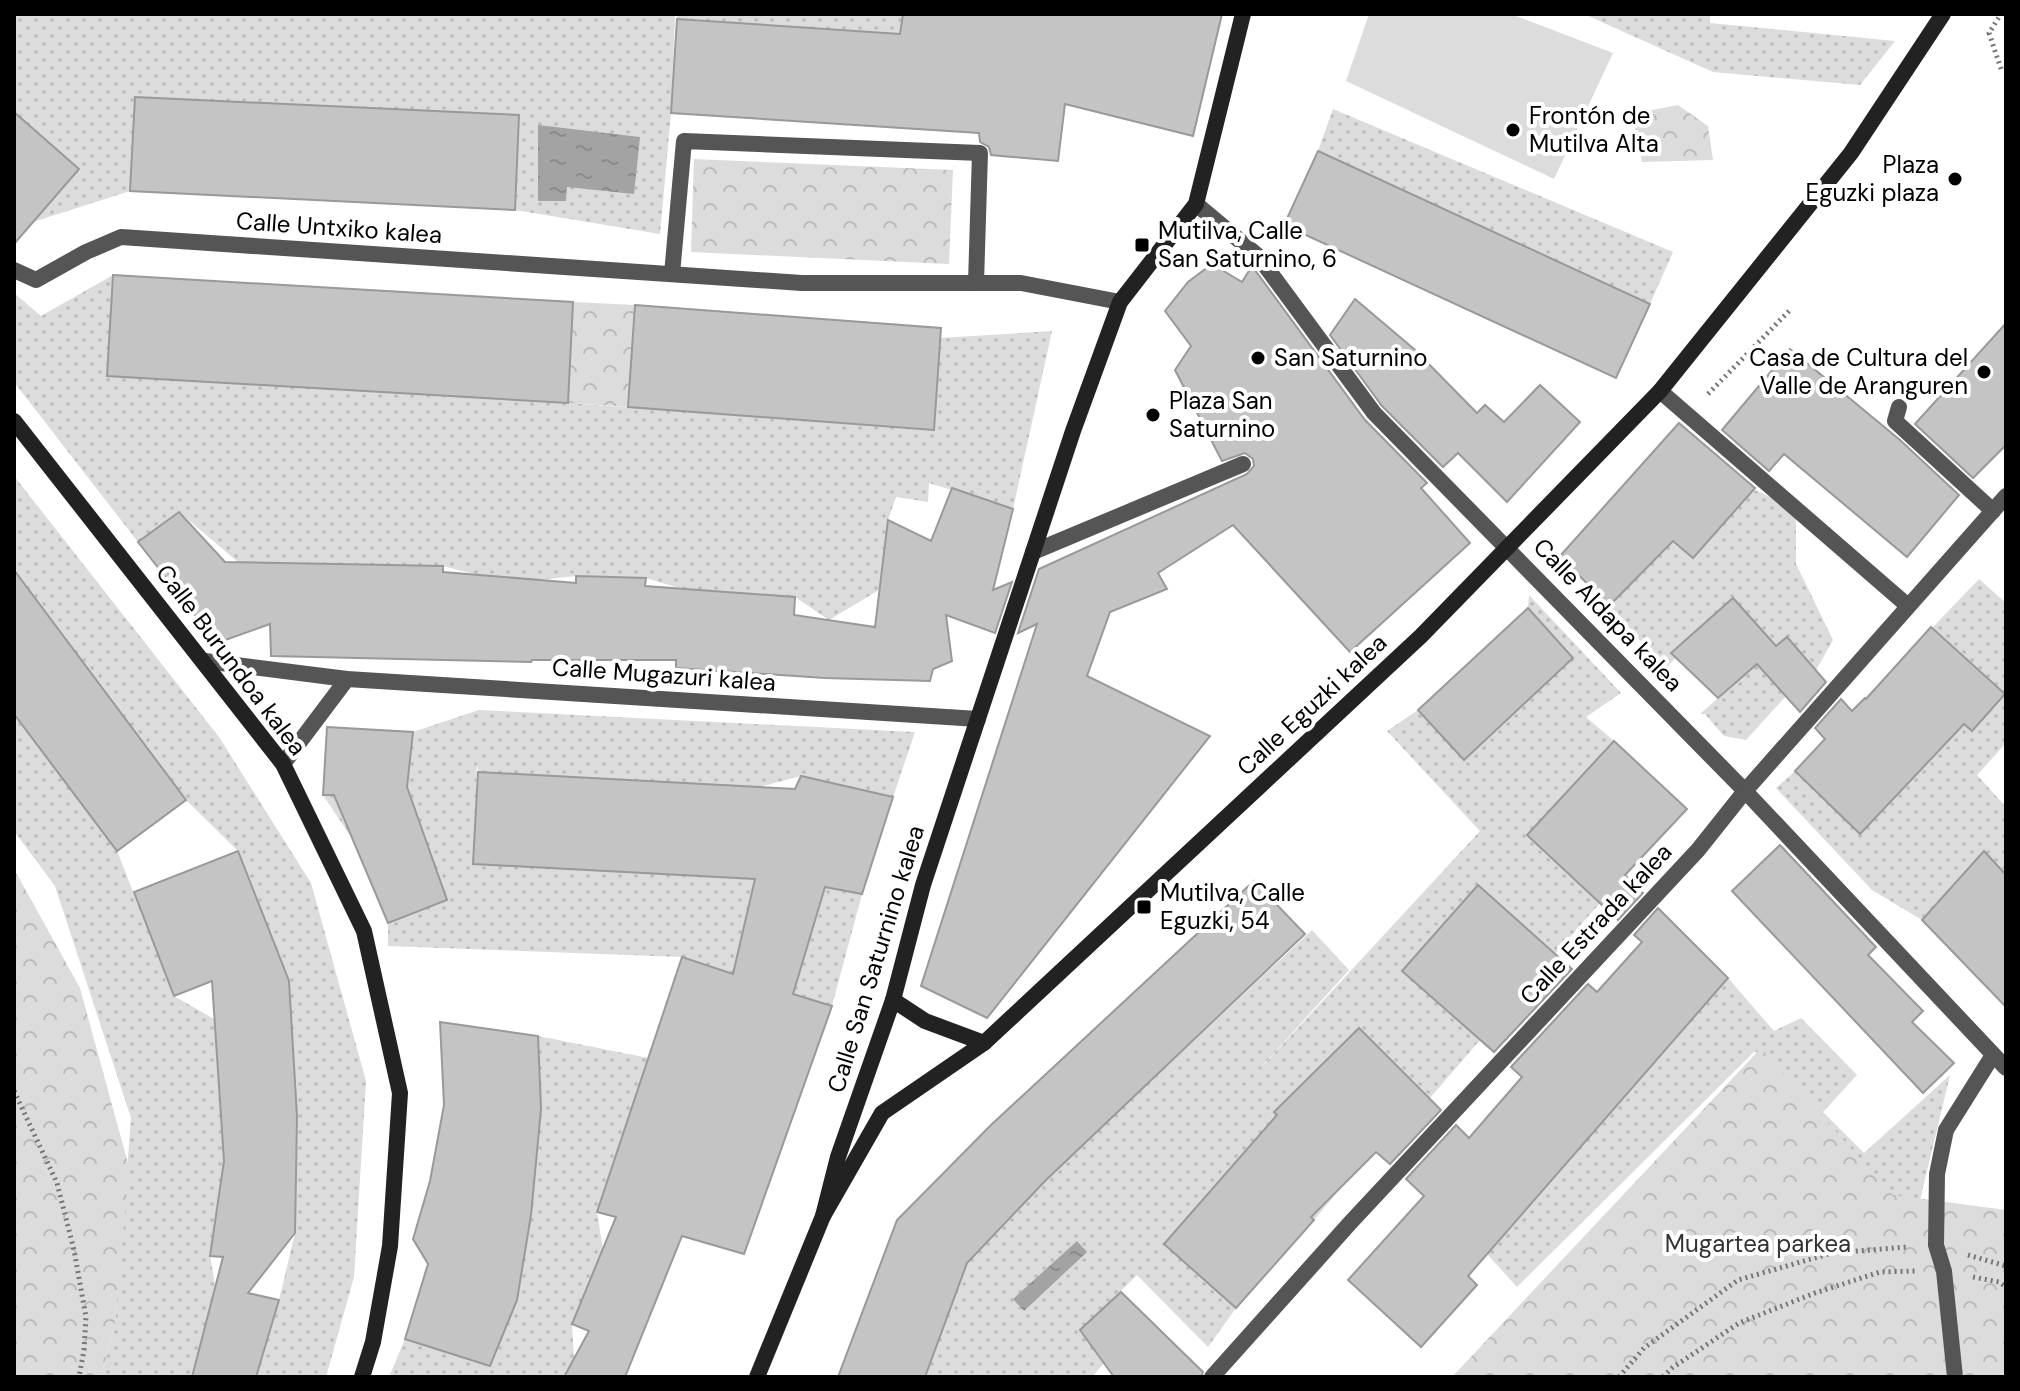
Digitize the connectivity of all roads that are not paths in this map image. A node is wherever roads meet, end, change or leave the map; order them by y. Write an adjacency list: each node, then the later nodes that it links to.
1 (1243, 14): 3 (street, Calle San Saturnino kalea)
2 (1943, 14): 8 (street, Calle Eguzki kalea)
3 (1196, 204): 7 (street, Calle San Saturnino kalea); 14 (street, Calle Aldapa kalea)
4 (14, 270): 5 (street, Calle Untxiko kalea)
5 (672, 274): 6 (street, Calle Untxiko kalea); 6 (street)
6 (976, 283): 7 (street, Calle Untxiko kalea)
7 (1120, 302): 15 (street, Calle San Saturnino kalea)
8 (1660, 391): 14 (street, Calle Eguzki kalea); 16 (street)
9 (1899, 407): 13 (street)
10 (14, 421): 17 (street, Calle Burundoa kalea)
11 (1243, 464): 15 (street)
12 (2006, 496): 13 (street, Calle Estrada kalea)
13 (1993, 511): 16 (street, Calle Estrada kalea)
14 (1508, 547): 21 (street, Calle Aldapa kalea); 23 (street, Calle Eguzki kalea)
15 (1033, 552): 19 (street, Calle San Saturnino kalea)
16 (1908, 606): 21 (street, Calle Estrada kalea)
17 (205, 661): 18 (street, Calle Mugazuri kalea); 20 (street, Calle Burundoa kalea)
18 (347, 679): 19 (street, Calle Mugazuri kalea); 20 (street)
19 (978, 719): 22 (street, Calle San Saturnino kalea)
20 (283, 764): 27 (street, Calle Burundoa kalea)
21 (1745, 791): 24 (street, Calle Aldapa kalea); 29 (street, Calle Estrada kalea)
22 (893, 1000): 23 (street); 26 (street, Calle San Saturnino kalea)
23 (984, 1043): 26 (street, Calle Eguzki kalea)
24 (1993, 1055): 25 (street, Calle Aldapa kalea); 30 (street)
25 (2006, 1068)
26 (823, 1216): 28 (street, Calle San Saturnino kalea)
27 (362, 1377)
28 (757, 1377)
29 (1212, 1377)
30 (1955, 1377)

